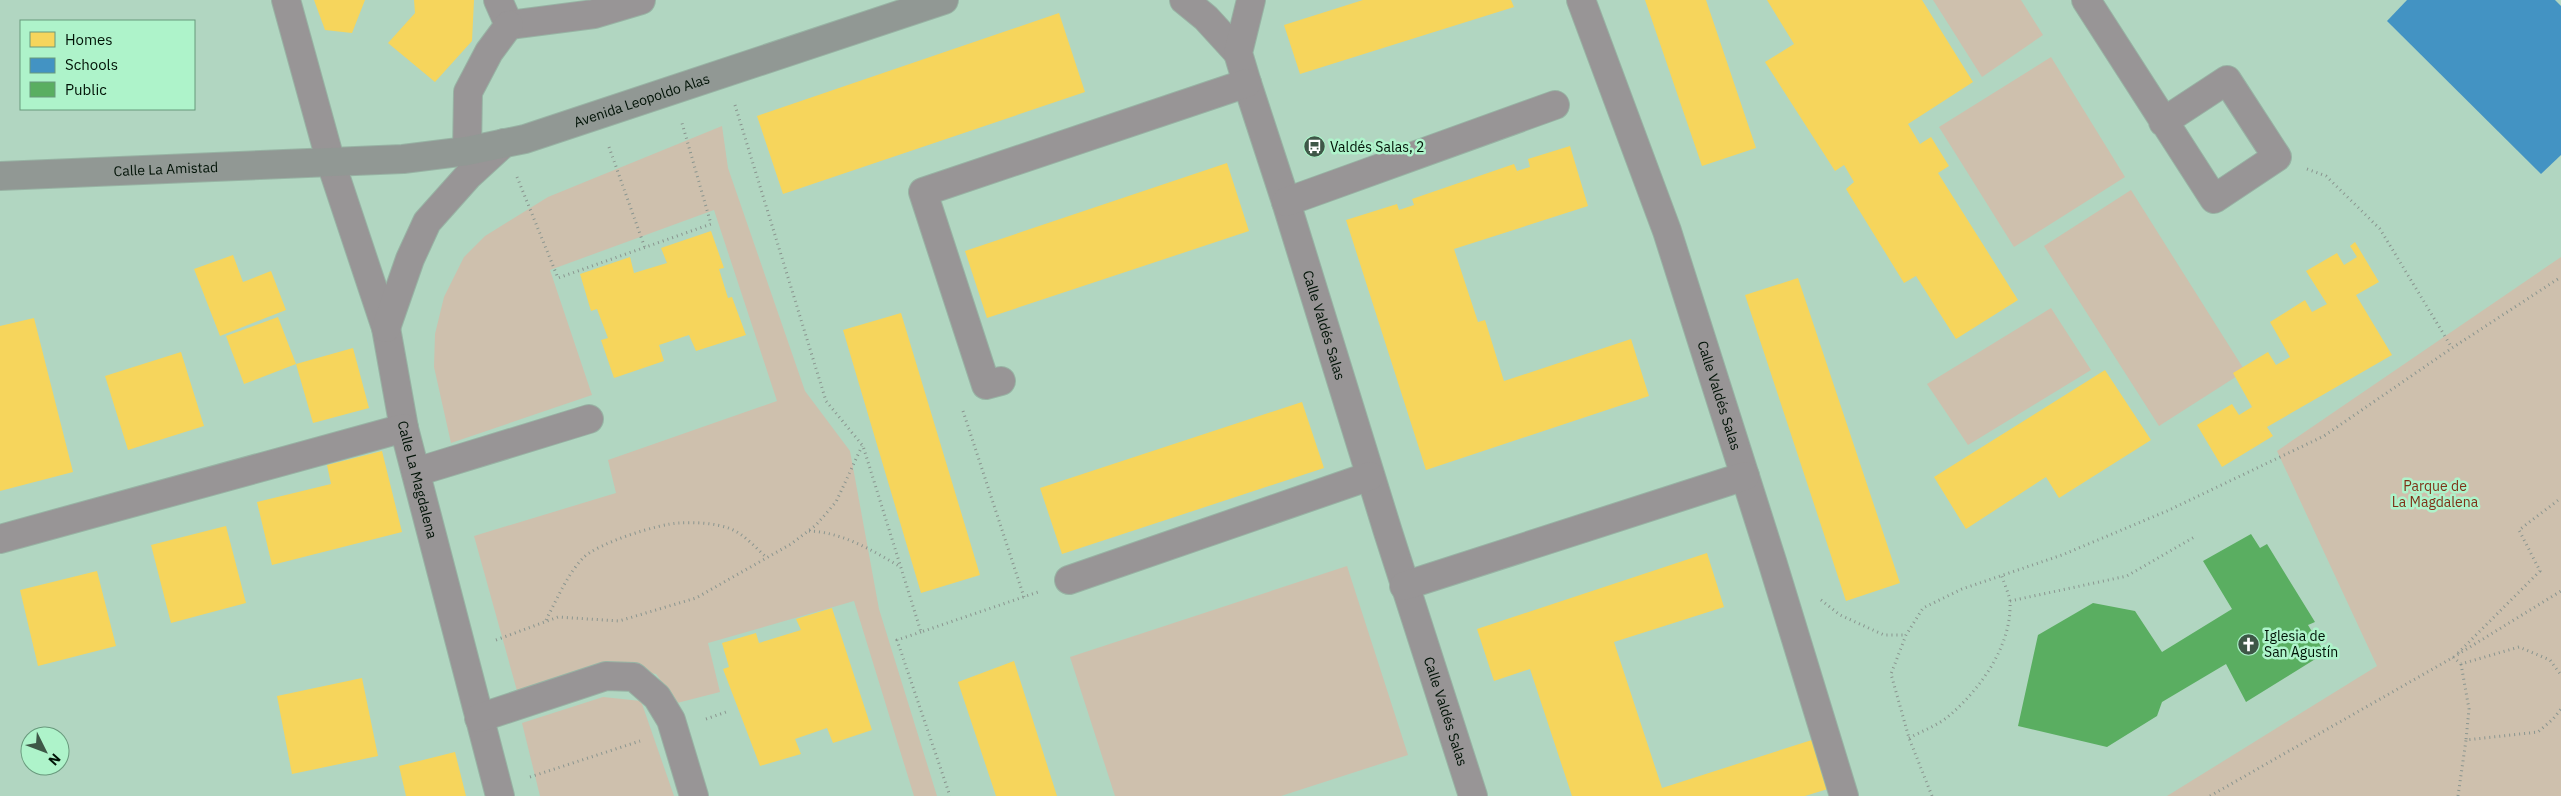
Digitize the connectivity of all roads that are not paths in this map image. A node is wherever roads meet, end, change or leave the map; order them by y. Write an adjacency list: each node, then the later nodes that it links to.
1 (286, 0): 16 (street, Calle La Magdalena)
2 (498, 0): 9 (street)
3 (641, 0): 9 (street)
4 (944, 0): 14 (main road, Avenida Leopoldo Alas)
5 (1581, 0): 25 (street, Calle Valdés Salas)
6 (2086, 0): 13 (street)
7 (1248, 2): 10 (street, Calle Valdés Salas)
8 (1191, 3): 10 (street, Calle Valdés Salas)
9 (509, 25): 15 (street)
10 (1238, 53): 11 (street, Calle Valdés Salas)
11 (1246, 83): 18 (street, Calle Valdés Salas); 20 (street)
12 (1555, 105): 18 (street)
13 (2163, 122): 13 (street)
14 (504, 143): 15 (main road, Avenida Leopoldo Alas); 19 (street)
15 (467, 151): 16 (main road, Avenida Leopoldo Alas)
16 (331, 163): 17 (main road, Calle La Amistad); 19 (street, Calle La Magdalena)
17 (0, 176)
18 (1286, 202): 24 (street, Calle Valdés Salas)
19 (386, 328): 22 (street, Calle La Magdalena)
20 (1001, 381)
21 (588, 419): 23 (street)
22 (404, 428): 23 (street, Calle La Magdalena); 26 (street)
23 (416, 472): 29 (street, Calle La Magdalena)
24 (1370, 476): 27 (street); 28 (street, Calle Valdés Salas)
25 (1746, 476): 28 (street); 33 (street, Calle Valdés Salas)
26 (0, 540)
27 (1069, 580)
28 (1404, 586): 32 (street, Calle Valdés Salas)
29 (479, 718): 30 (street, Calle La Magdalena); 31 (street)
30 (499, 792)
31 (694, 796)
32 (1473, 796)
33 (1844, 796)

